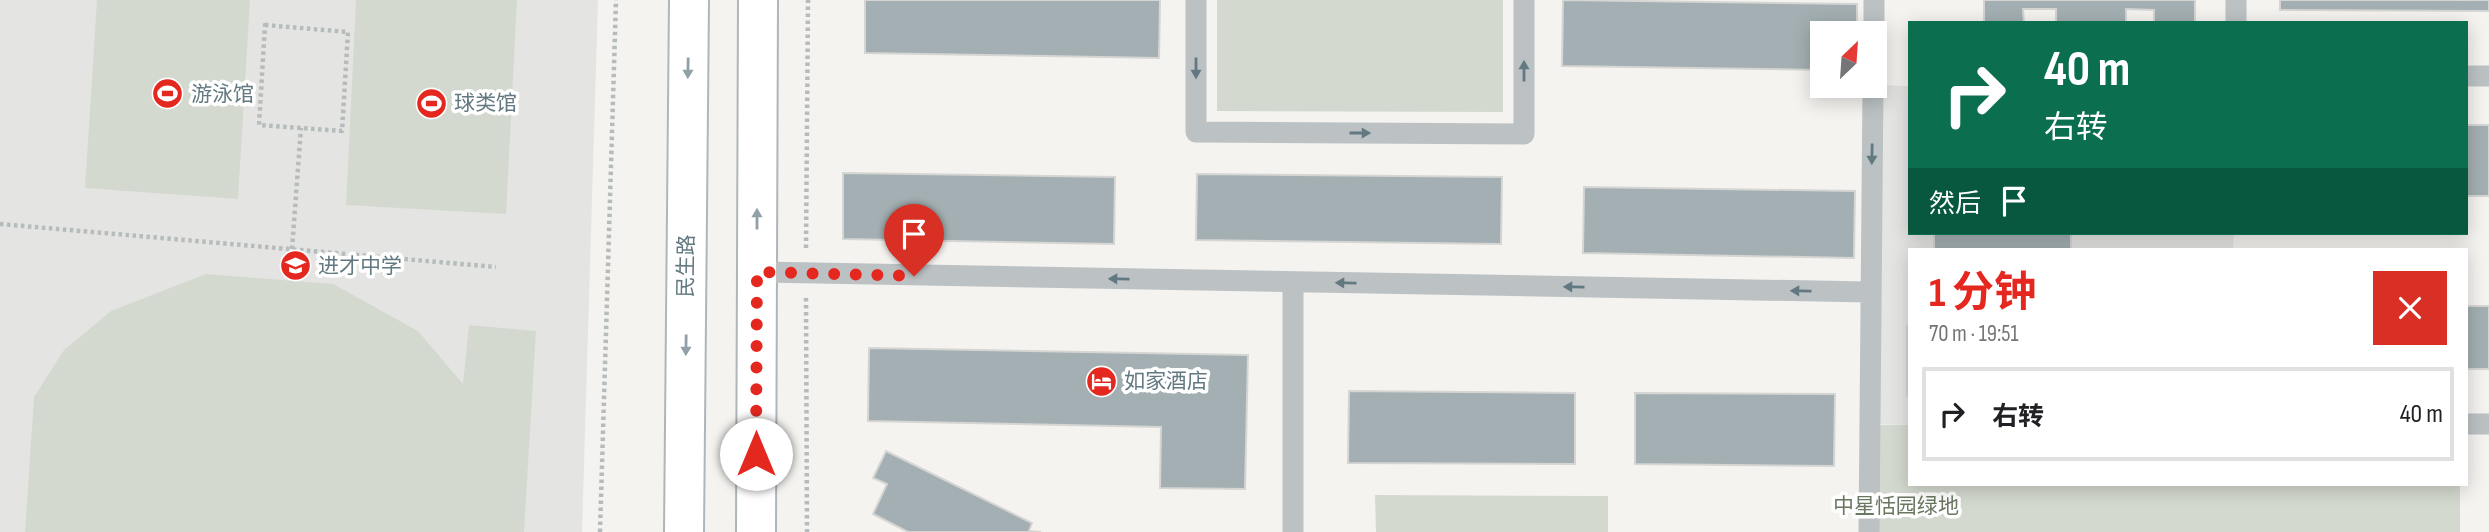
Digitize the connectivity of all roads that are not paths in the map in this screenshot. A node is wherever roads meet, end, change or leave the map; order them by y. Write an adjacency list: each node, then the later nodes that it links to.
1 (689, 0): 17 (main road, 民生路, one-way to 17)
2 (758, 0): 12 (main road, one-way to 2)
3 (1196, 0): 4 (lane, one-way to 4)
4 (1524, 0)
5 (1874, 0): 7 (lane)
6 (2236, 0): 8 (lane)
7 (1874, 21)
8 (2236, 21)
9 (2468, 76): 10 (lane)
10 (2489, 76)
11 (1873, 98): 14 (lane, one-way to 14)
12 (757, 272): 13 (lane, one-way to 12); 18 (main road)
13 (1293, 282): 14 (lane, one-way to 13); 19 (lane)
14 (1870, 292): 20 (lane)
15 (2468, 424): 16 (lane)
16 (2489, 424)
17 (684, 532)
18 (756, 532)
19 (1293, 532)
20 (1869, 532)

